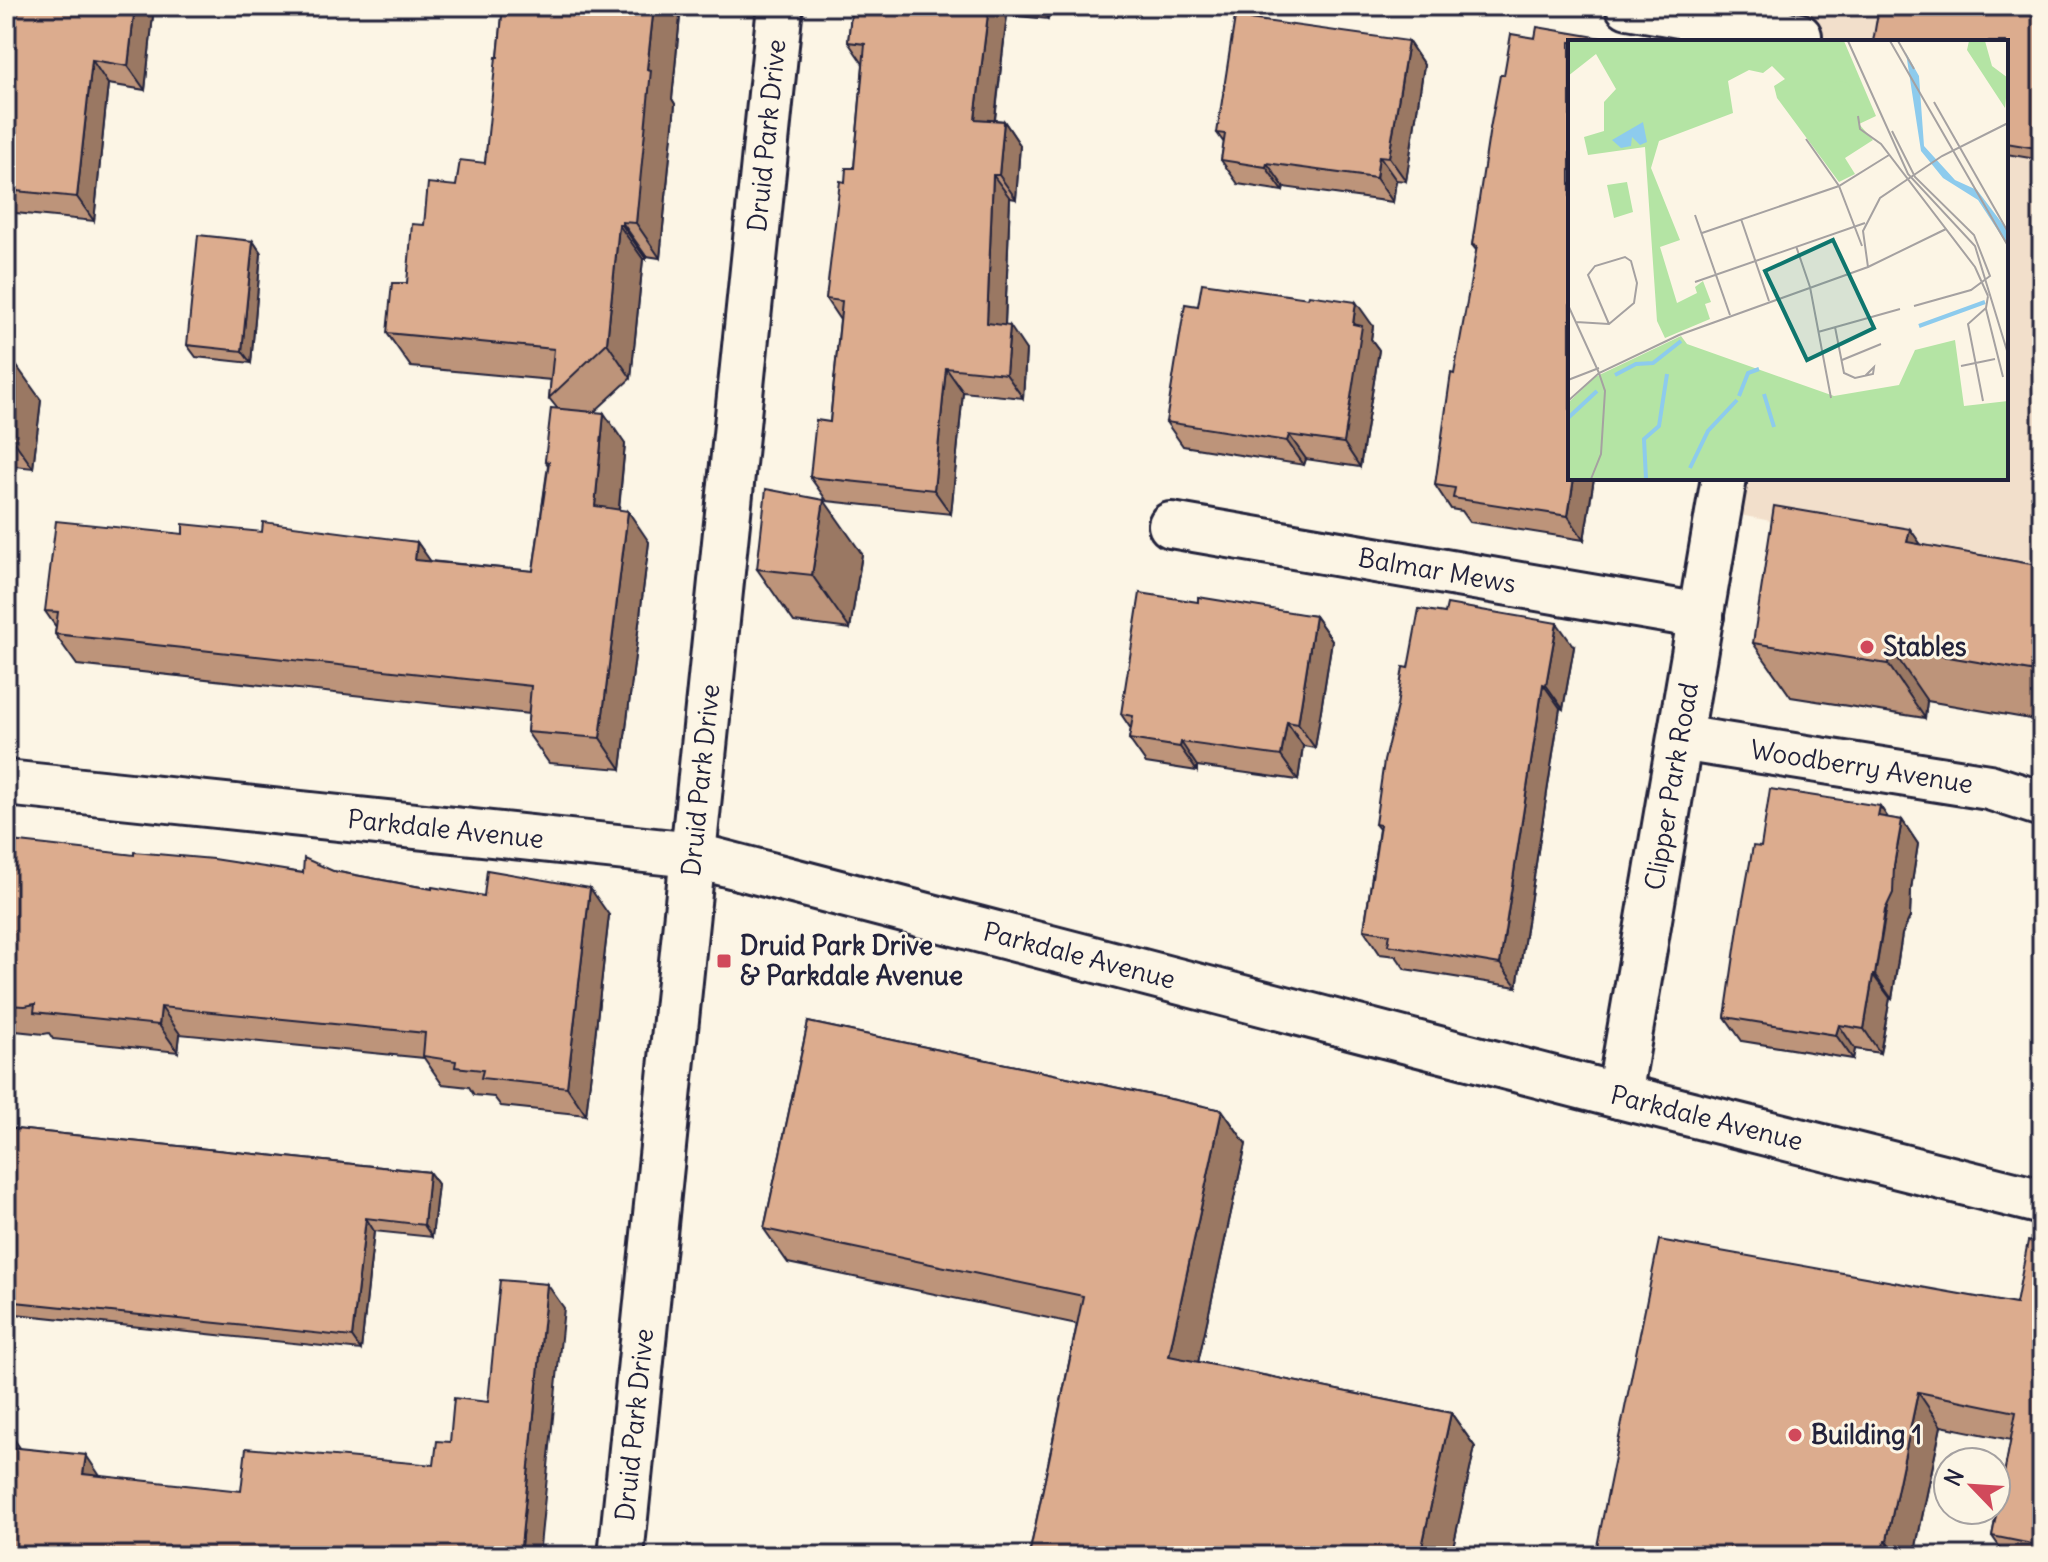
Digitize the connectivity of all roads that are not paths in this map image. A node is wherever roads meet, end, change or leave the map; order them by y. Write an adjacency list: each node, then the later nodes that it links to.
1 (780, 6): 10 (street, Druid Park Drive)
2 (1628, 6): 3 (street)
3 (1801, 28)
4 (1724, 480): 6 (street, Clipper Park Road)
5 (1171, 525): 6 (street, Balmar Mews)
6 (1701, 616): 7 (street, Clipper Park Road)
7 (1680, 738): 9 (street, Woodberry Avenue); 11 (street, Clipper Park Road)
8 (6, 783): 10 (street, Parkdale Avenue)
9 (2042, 804)
10 (693, 855): 11 (street, Parkdale Avenue); 13 (street, Druid Park Drive)
11 (1619, 1096): 12 (street, Parkdale Avenue)
12 (2042, 1202)
13 (621, 1556)

